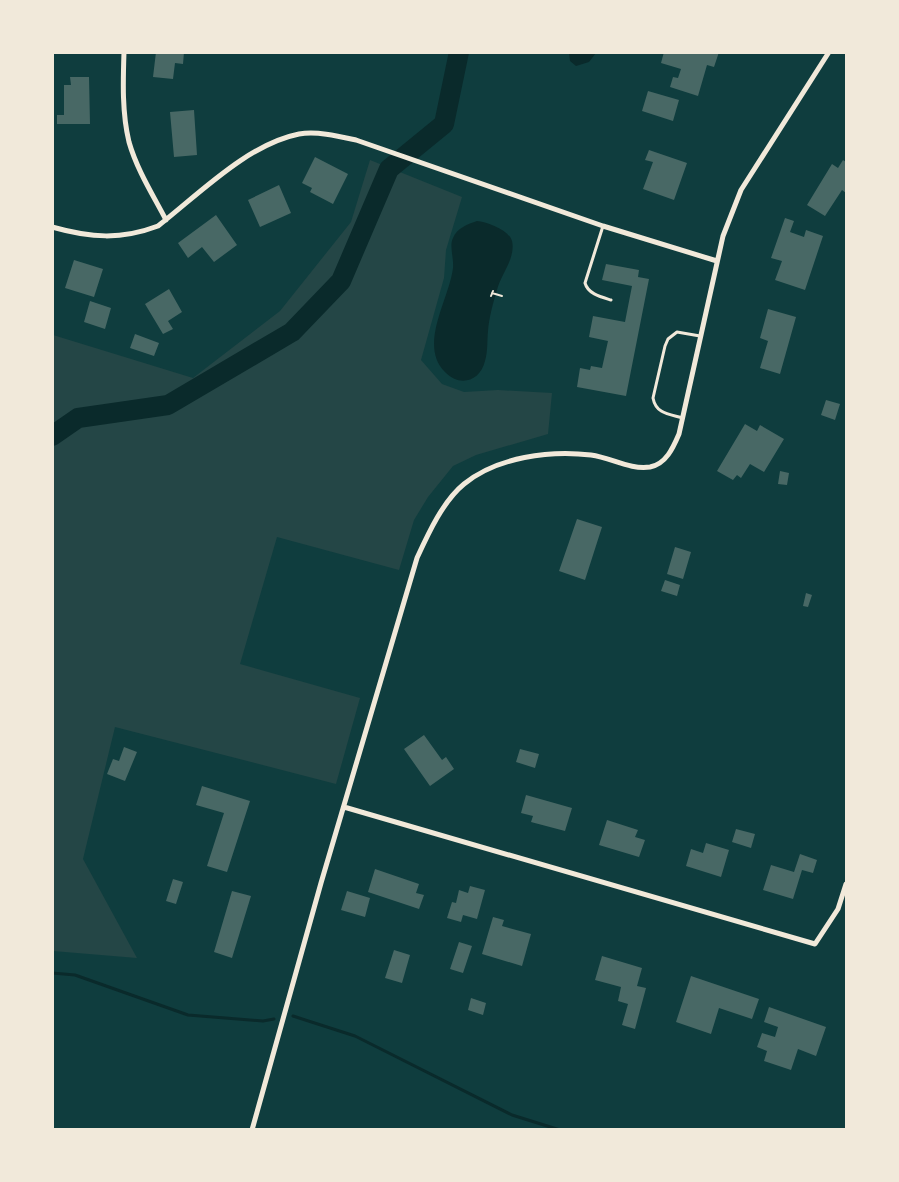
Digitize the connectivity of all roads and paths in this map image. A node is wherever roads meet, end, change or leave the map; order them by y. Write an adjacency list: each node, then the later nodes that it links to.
1 (124, 52): 3 (street)
2 (829, 52): 6 (street)
3 (166, 220): 4 (street); 5 (street)
4 (603, 226): 6 (street); 9 (lane)
5 (52, 227)
6 (717, 261): 10 (street)
7 (492, 293): 8 (path)
8 (502, 296)
9 (611, 300)
10 (700, 336): 11 (street); 11 (lane)
11 (683, 418): 12 (street)
12 (344, 807): 13 (street); 14 (street)
13 (846, 884)
14 (252, 1130)

